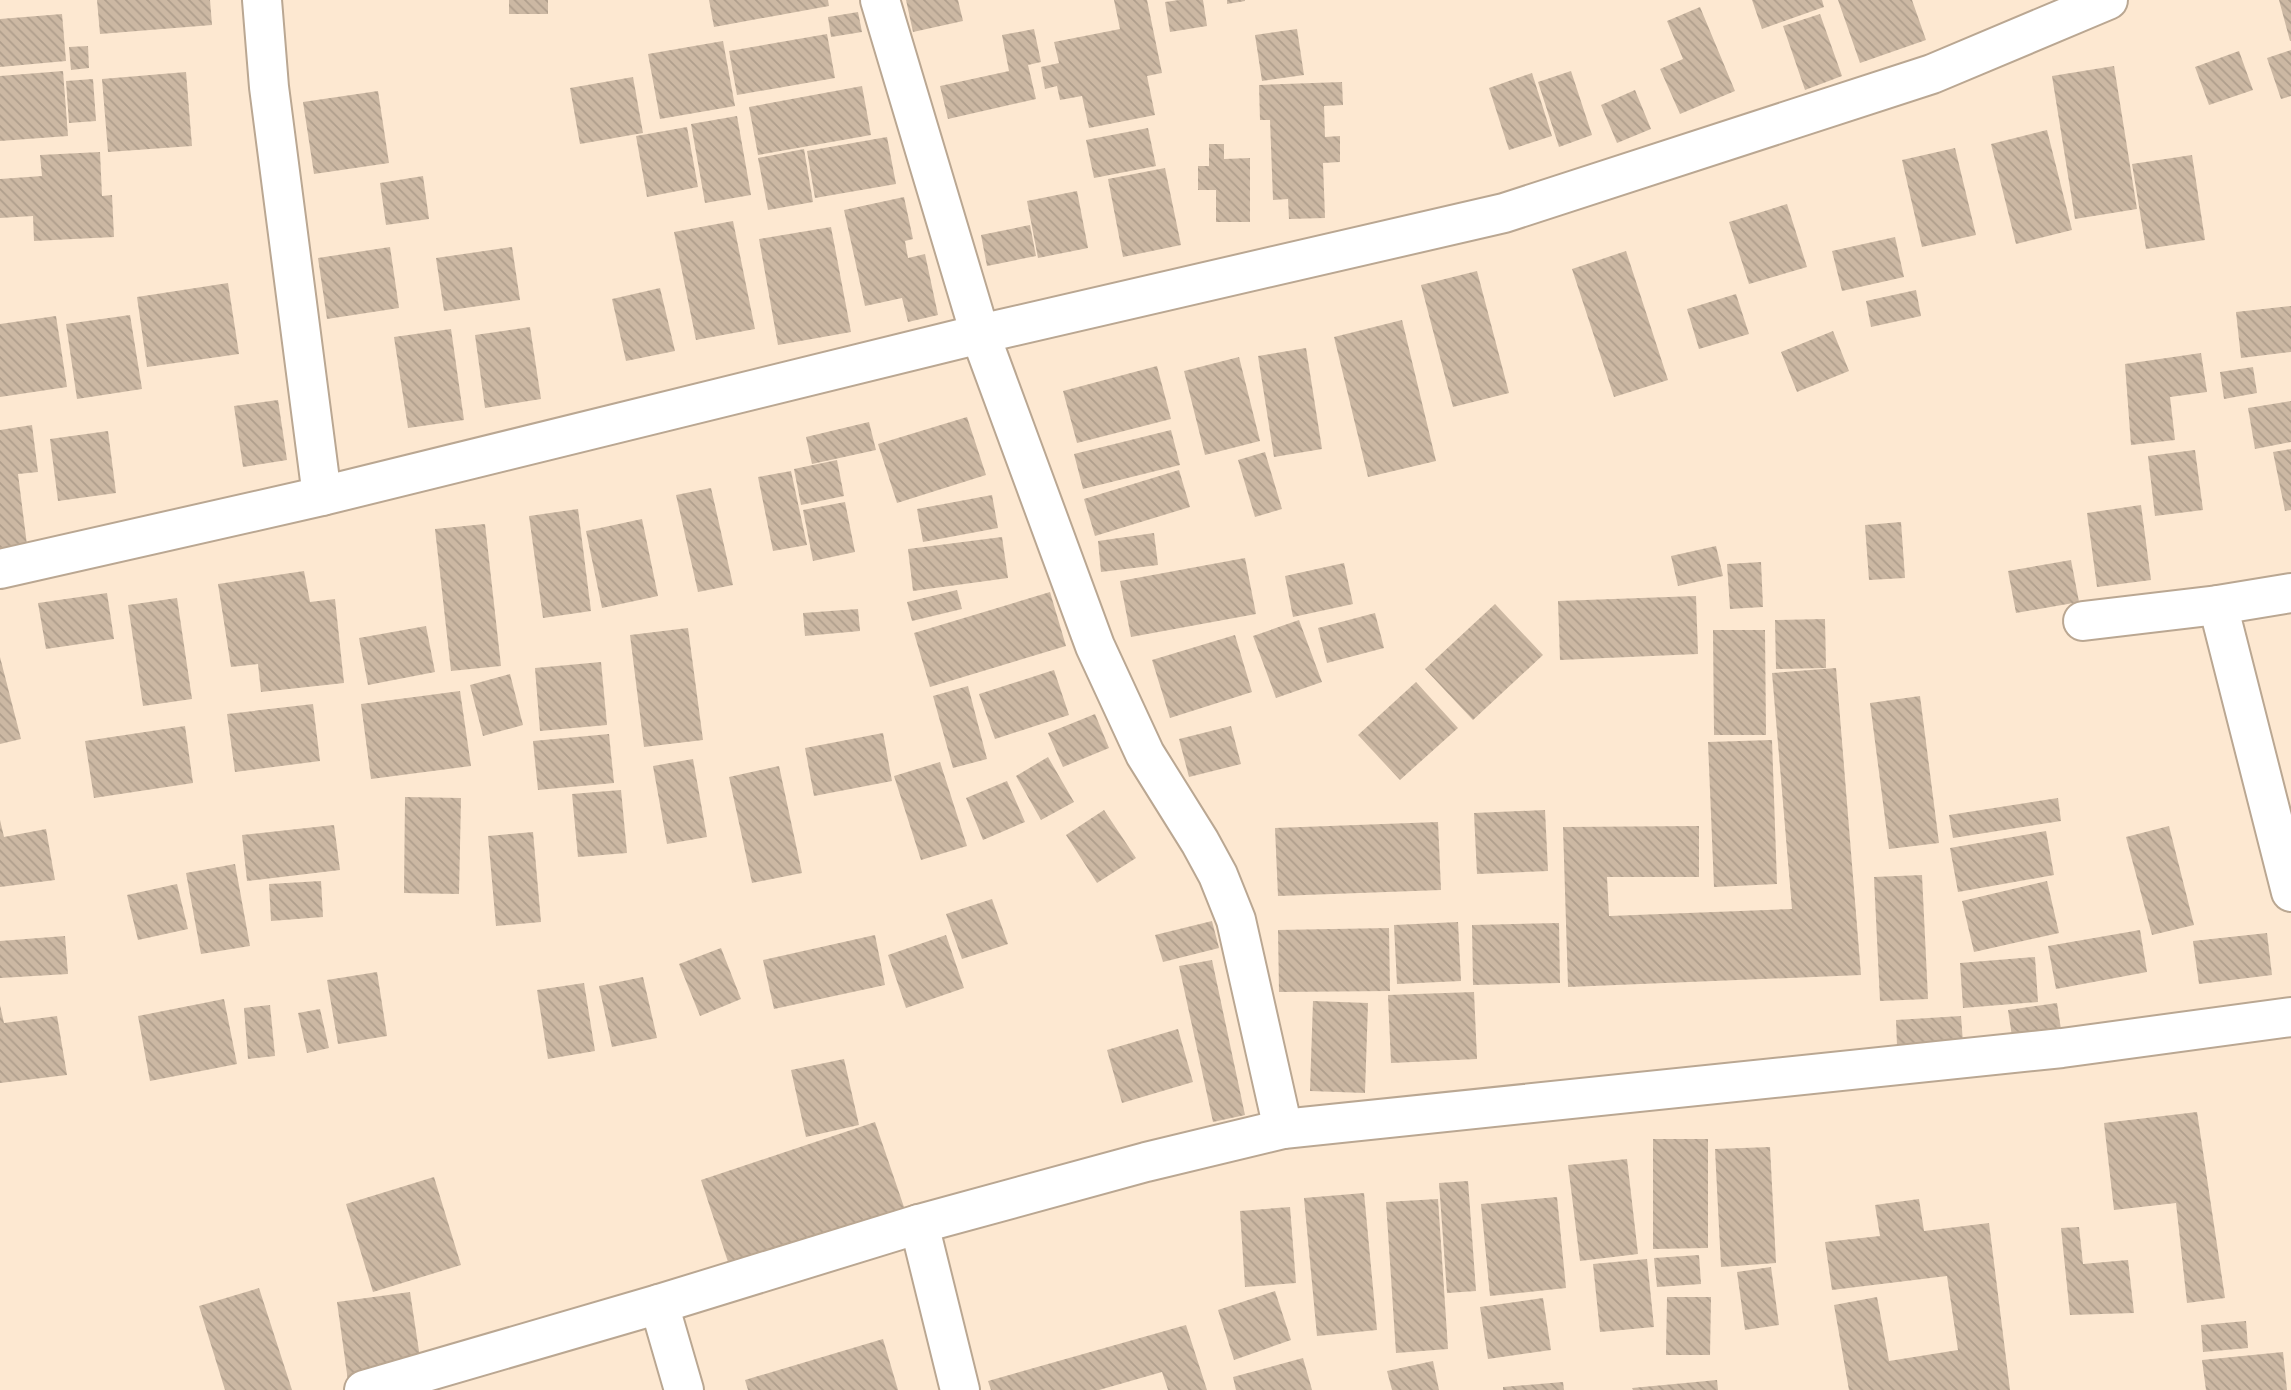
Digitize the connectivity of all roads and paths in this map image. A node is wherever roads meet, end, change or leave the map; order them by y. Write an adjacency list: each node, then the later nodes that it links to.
1 (262, 0): 5 (street)
2 (880, 0): 4 (street)
3 (2108, 0): 4 (street)
4 (980, 334): 5 (street); 12 (street)
5 (322, 496): 6 (street)
6 (0, 569)
7 (2291, 593): 8 (street)
8 (2218, 606): 9 (street); 10 (street)
9 (2083, 621)
10 (2291, 892)
11 (2291, 1017): 12 (street)
12 (1283, 1129): 13 (street)
13 (919, 1224): 14 (street); 17 (street)
14 (659, 1304): 15 (street); 16 (street)
15 (364, 1390)
16 (684, 1390)
17 (960, 1390)

